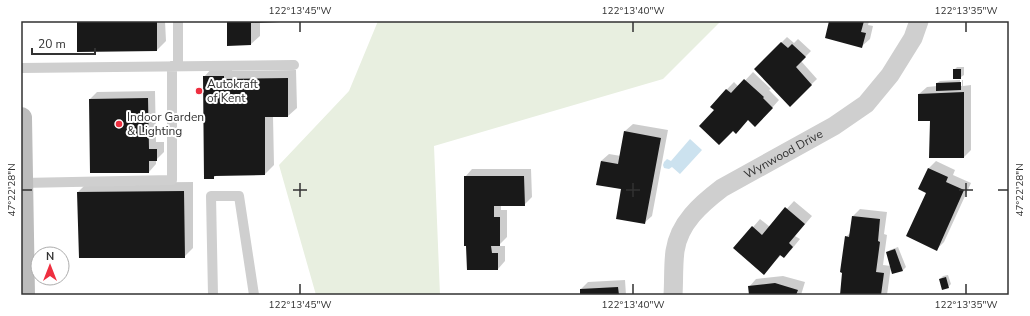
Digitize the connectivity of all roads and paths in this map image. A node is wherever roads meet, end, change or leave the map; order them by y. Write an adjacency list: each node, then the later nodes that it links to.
1 (178, 21): 4 (lane)
2 (919, 21): 12 (street, Wynwood Drive)
3 (294, 65): 4 (lane)
4 (175, 66): 5 (lane); 7 (lane)
5 (21, 68)
6 (21, 118): 7 (main road)
7 (22, 183): 8 (main road)
8 (22, 229): 9 (main road)
9 (24, 295)
10 (213, 295): 11 (lane)
11 (254, 295)
12 (673, 295)

